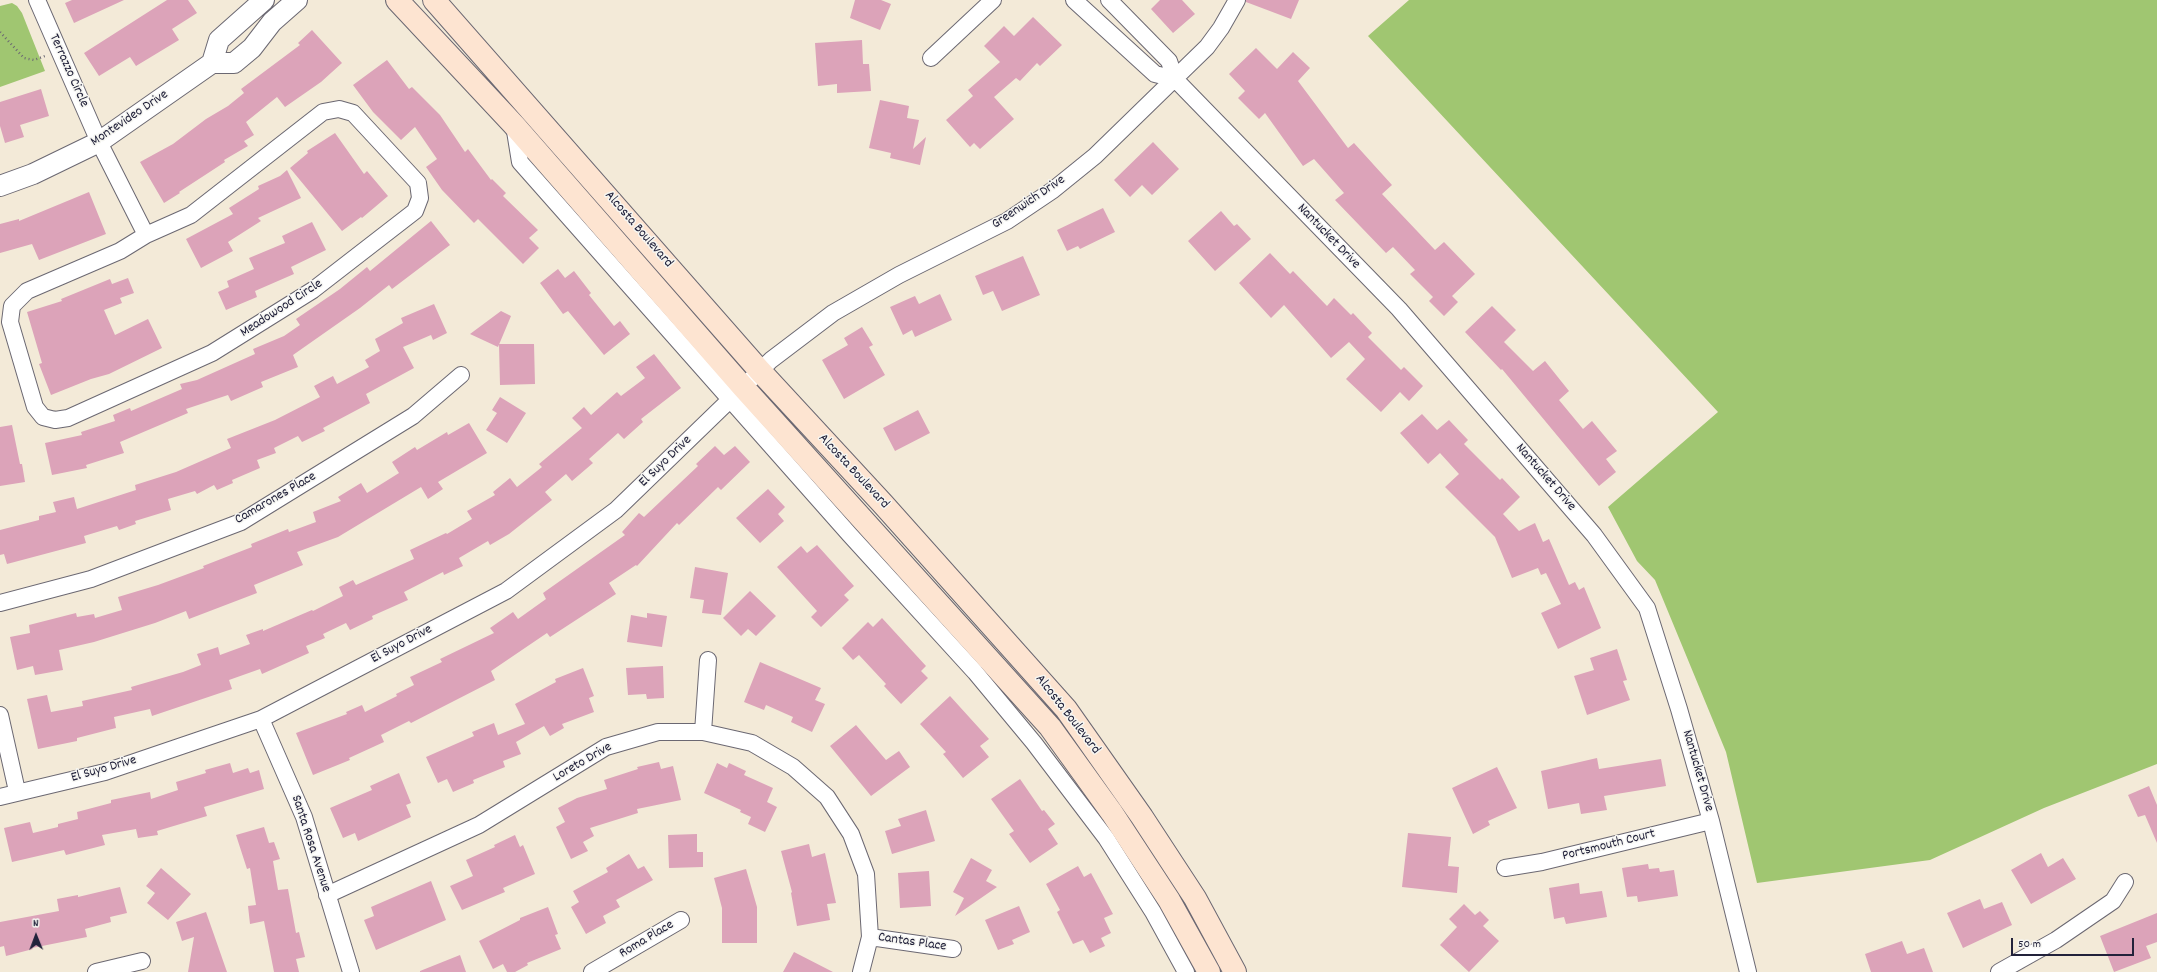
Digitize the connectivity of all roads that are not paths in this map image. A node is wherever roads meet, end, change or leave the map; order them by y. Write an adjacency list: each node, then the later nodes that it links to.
1 (37, 0): 13 (street, Terrazzo Circle)
2 (264, 0): 11 (street)
3 (297, 0): 11 (street)
4 (398, 0): 18 (main road, Alcosta Boulevard)
5 (434, 0): 16 (main road, Alcosta Boulevard)
6 (993, 0): 10 (street)
7 (1074, 0): 12 (street)
8 (1109, 0): 12 (street, Nantucket Drive)
9 (1237, 0): 12 (street, Greenwich Drive)
10 (931, 58)
11 (212, 63): 13 (street, Montevideo Drive)
12 (1176, 79): 16 (street, Greenwich Drive); 26 (street, Nantucket Drive)
13 (100, 142): 14 (street, Montevideo Drive); 15 (street)
14 (0, 186)
15 (146, 235): 15 (street, Meadowood Circle)
16 (760, 371): 18 (street, Greenwich Drive); 40 (main road, Alcosta Boulevard)
17 (461, 375): 19 (street, Camarones Place)
18 (737, 393): 22 (street, El Suyo Drive); 38 (street, Alcosta Boulevard); 39 (main road, Alcosta Boulevard)
19 (0, 603)
20 (708, 660): 23 (street)
21 (0, 715): 24 (street)
22 (261, 719): 24 (street, El Suyo Drive); 29 (street, Santa Rosa Avenue)
23 (703, 732): 29 (street, Loreto Drive); 31 (street, Loreto Drive)
24 (16, 792): 25 (street, El Suyo Drive)
25 (0, 797)
26 (1712, 821): 27 (street, Portsmouth Court); 41 (street, Nantucket Drive)
27 (1505, 868)
28 (2125, 882): 42 (street)
29 (327, 895): 35 (street, Santa Rosa Avenue)
30 (681, 920): 36 (street, Roma Place)
31 (870, 937): 32 (street, Cantas Place); 37 (street, Loreto Drive)
32 (953, 949)
33 (142, 961): 34 (street)
34 (96, 972)
35 (351, 972)
36 (592, 972)
37 (861, 972)
38 (1186, 972)
39 (1209, 972)
40 (1235, 972)
41 (1748, 972)
42 (1999, 972)

